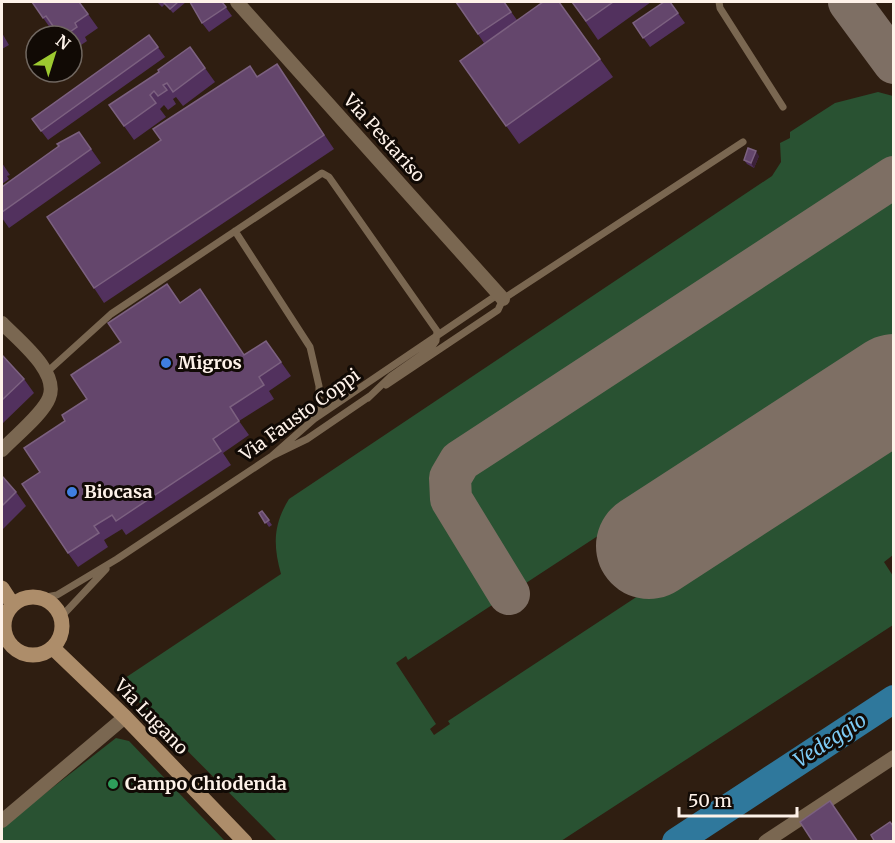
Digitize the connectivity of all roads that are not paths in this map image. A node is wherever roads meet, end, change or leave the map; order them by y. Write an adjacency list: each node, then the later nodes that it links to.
1 (237, 2): 6 (street, Via Pestariso)
2 (719, 2): 3 (lane)
3 (783, 107)
4 (743, 142): 6 (lane, Via Fausto Coppi)
5 (235, 231): 8 (lane); 9 (lane); 11 (lane)
6 (502, 296): 8 (lane, Via Fausto Coppi); 10 (lane)
7 (2, 323): 9 (street)
8 (437, 336): 10 (lane); 11 (lane, Via Fausto Coppi)
9 (47, 372): 12 (street)
10 (368, 398): 13 (lane)
11 (320, 415): 13 (lane, Via Fausto Coppi)
12 (2, 450)
13 (272, 456): 14 (lane, Via Fausto Coppi)
14 (117, 559): 16 (lane, Via Fausto Coppi); 18 (lane, Via Fausto Coppi)
15 (2, 588): 17 (main road)
16 (41, 598): 17 (main road); 18 (main road)
17 (13, 605): 19 (main road)
18 (61, 617): 19 (main road)
19 (53, 648): 20 (main road, Via Lugano)
20 (125, 717): 22 (street); 23 (main road, Via Lugano)
21 (894, 757): 24 (street)
22 (2, 821)
23 (245, 842)
24 (765, 842)

